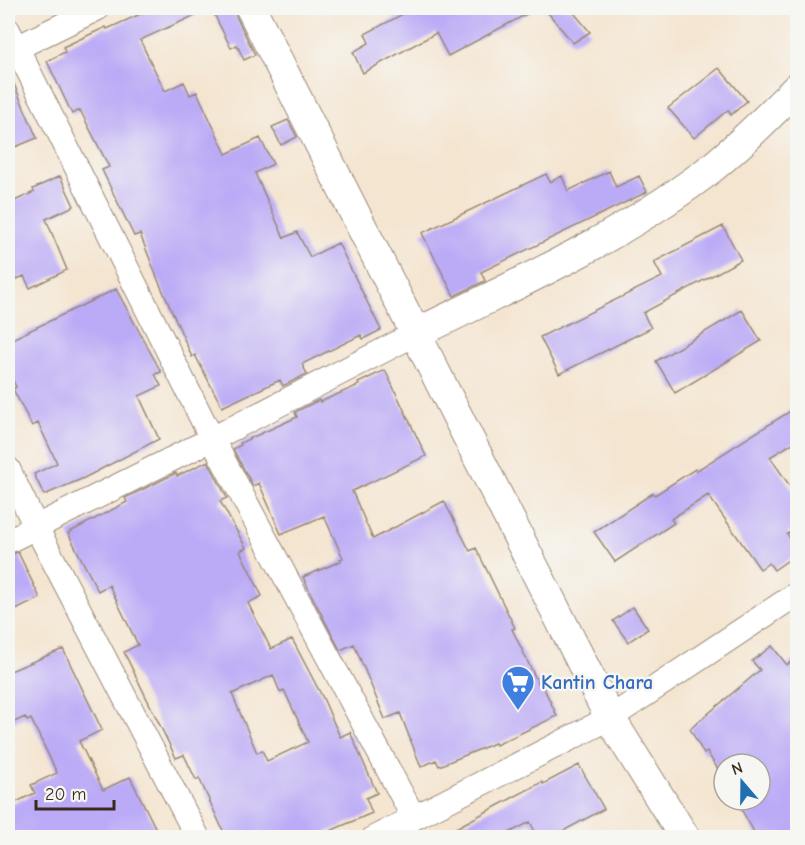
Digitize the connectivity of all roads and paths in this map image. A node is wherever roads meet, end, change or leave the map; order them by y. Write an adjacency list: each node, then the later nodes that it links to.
1 (98, 8): 3 (street)
2 (251, 8): 5 (street)
3 (11, 43): 6 (street)
4 (798, 87): 5 (street)
5 (417, 333): 6 (street); 11 (street)
6 (212, 439): 8 (street); 12 (street)
7 (8, 469): 8 (street)
8 (36, 527): 9 (street); 13 (street)
9 (8, 541)
10 (798, 593): 11 (street)
11 (610, 718): 12 (street); 15 (street)
12 (414, 818): 14 (street)
13 (198, 837)
14 (374, 837)
15 (685, 837)

